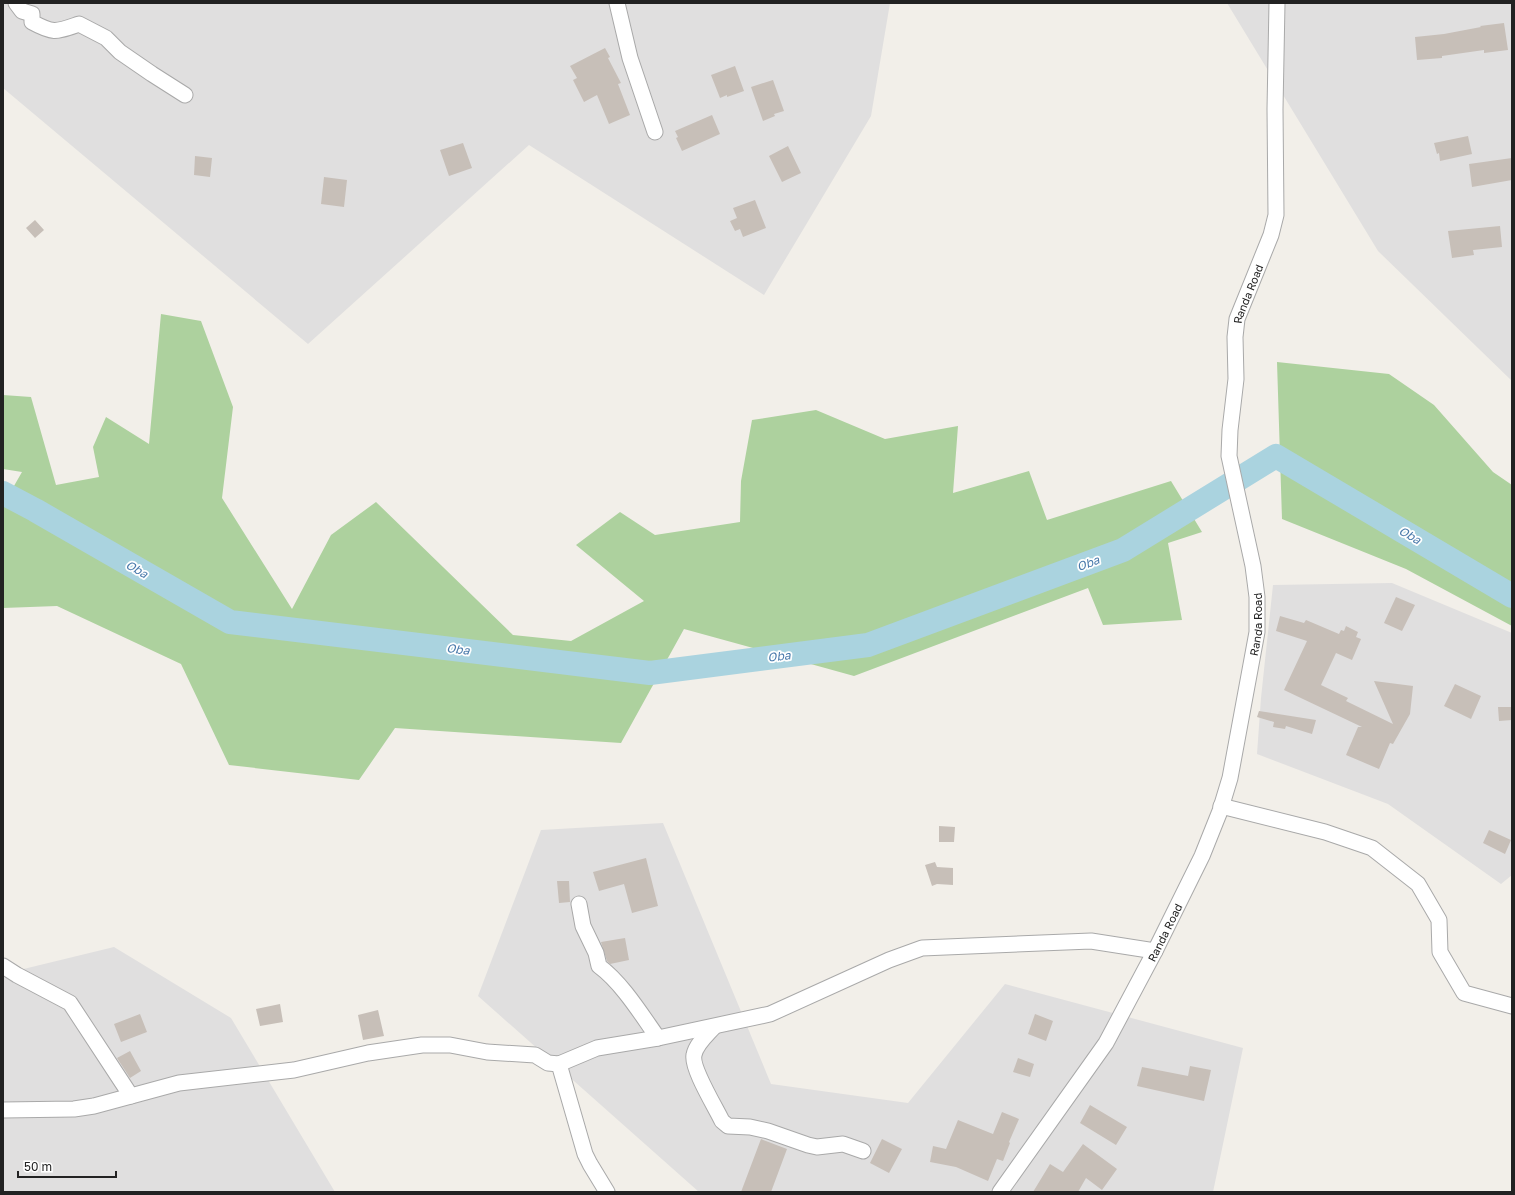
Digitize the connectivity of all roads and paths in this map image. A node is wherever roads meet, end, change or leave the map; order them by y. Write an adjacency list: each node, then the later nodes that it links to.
1 (16, 3): 4 (street)
2 (617, 3): 5 (street)
3 (1277, 3): 6 (street, Randa Road)
4 (185, 95)
5 (655, 132)
6 (1221, 806): 8 (street, Randa Road); 10 (street)
7 (578, 904): 12 (street)
8 (1155, 951): 11 (street); 18 (street, Randa Road)
9 (3, 966): 14 (street)
10 (1512, 1006)
11 (714, 1027): 12 (street); 16 (street)
12 (658, 1038): 13 (street)
13 (559, 1064): 14 (street); 17 (street)
14 (132, 1096): 15 (street)
15 (3, 1110)
16 (863, 1151)
17 (607, 1192)
18 (1000, 1192)

